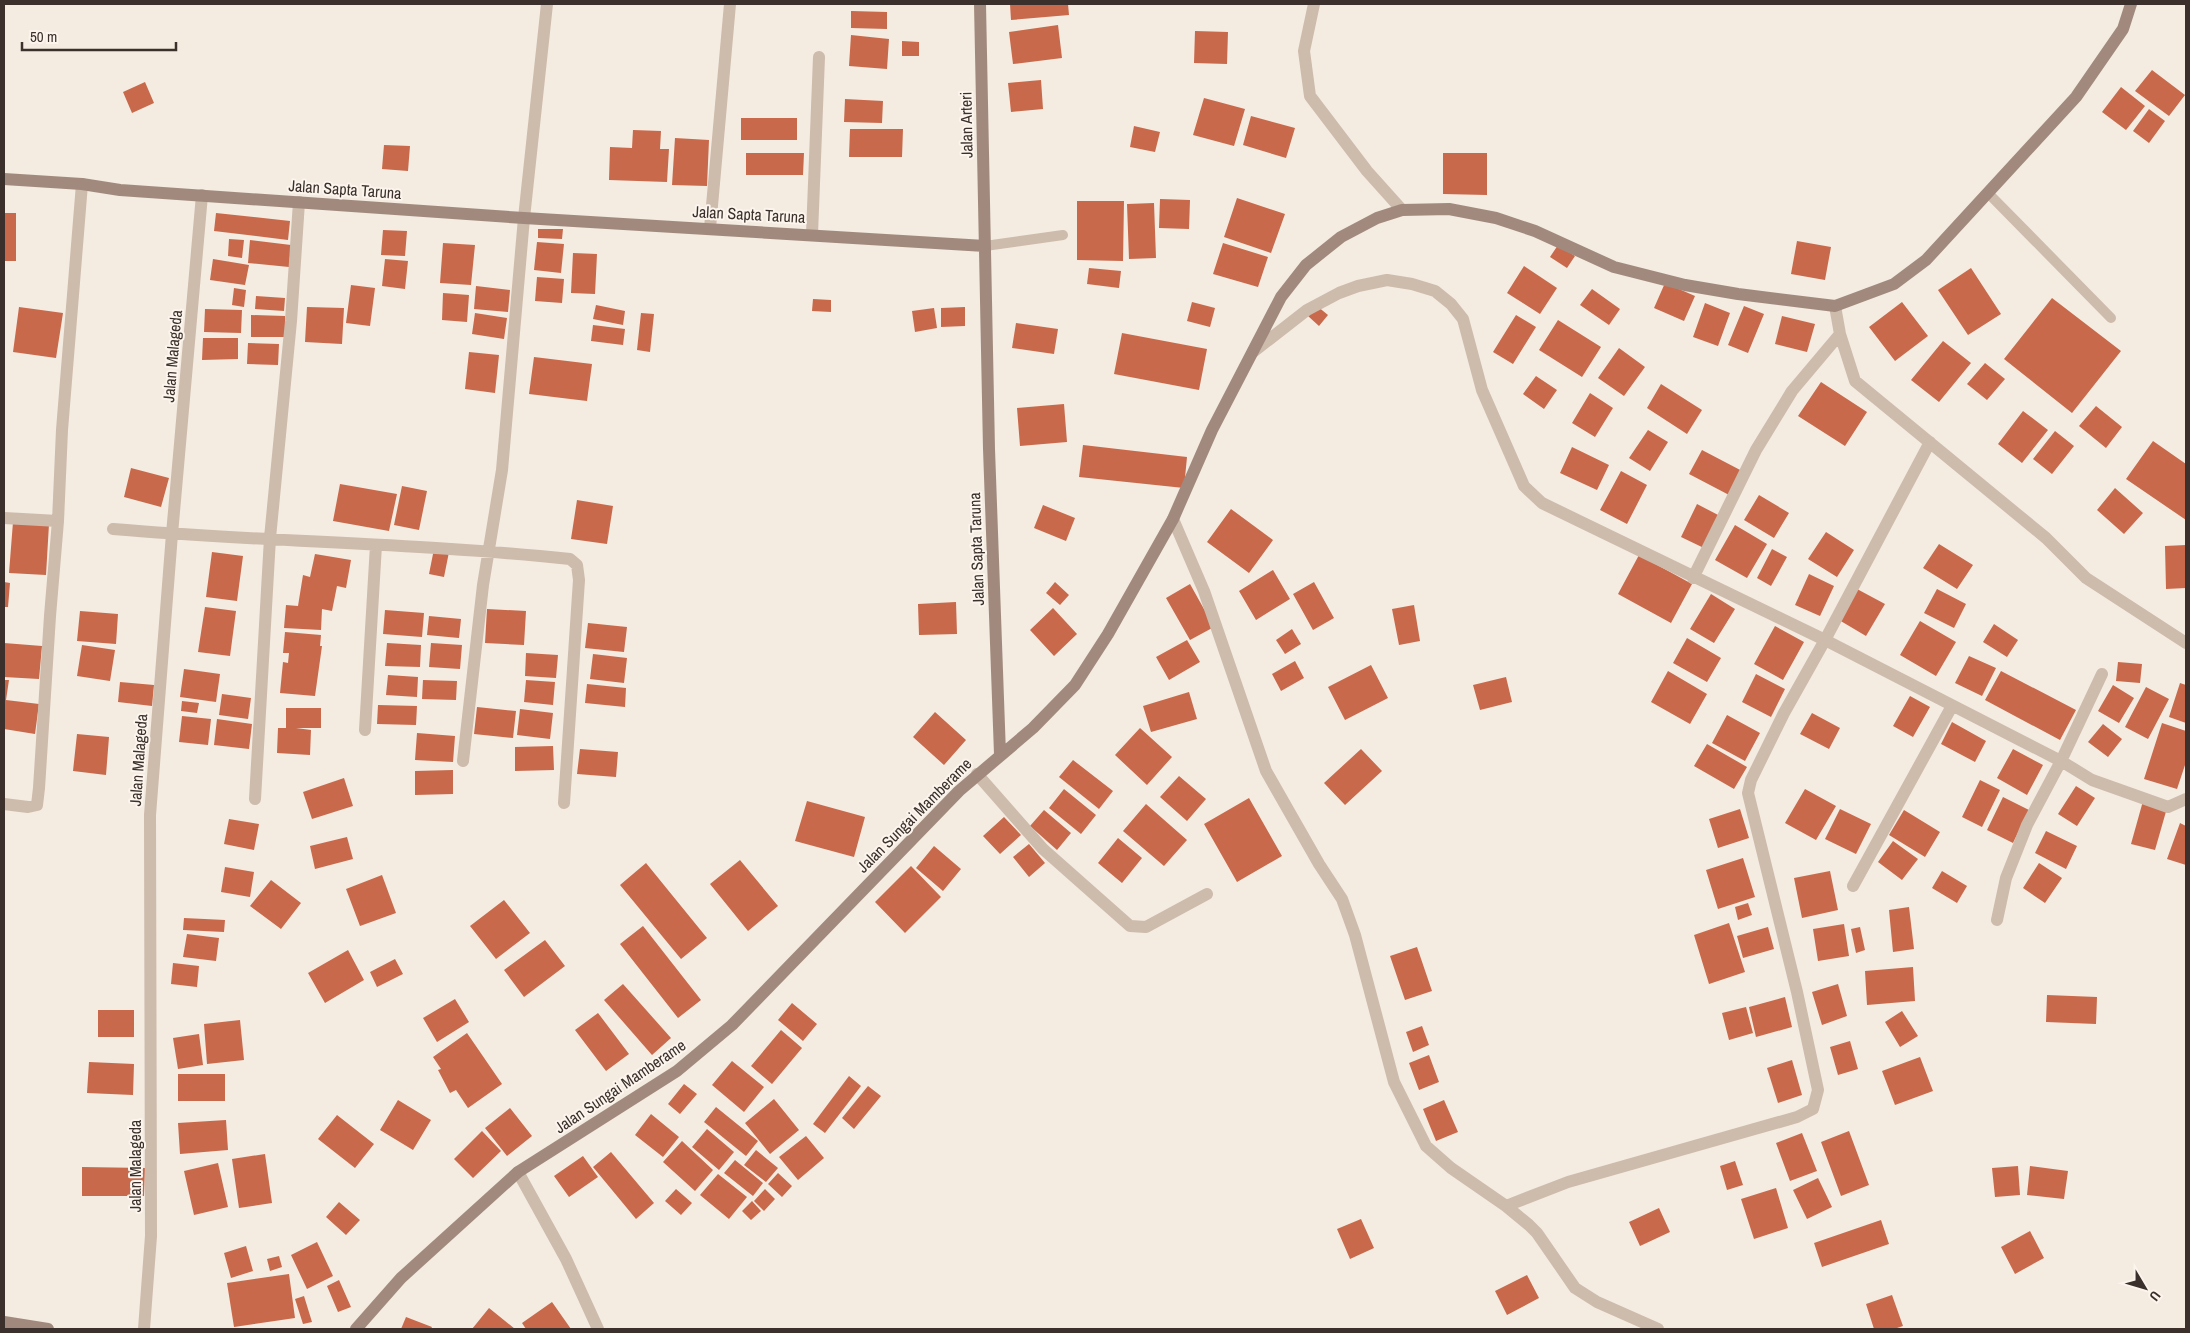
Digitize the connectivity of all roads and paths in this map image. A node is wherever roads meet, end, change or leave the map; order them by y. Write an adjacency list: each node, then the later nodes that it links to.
1 (547, 4): 13 (street)
2 (730, 4): 14 (street)
3 (980, 4): 17 (street, Jalan Arteri)
4 (1314, 4): 12 (street)
5 (2131, 4): 9 (street)
6 (819, 56): 15 (street)
7 (4, 179): 8 (street, Jalan Sapta Taruna)
8 (82, 184): 10 (street, Jalan Sapta Taruna); 25 (street)
9 (1988, 193): 18 (street); 19 (lane)
10 (202, 195): 11 (street, Jalan Sapta Taruna); 27 (street, Jalan Malageda)
11 (299, 202): 13 (street, Jalan Sapta Taruna); 28 (street)
12 (1402, 210): 18 (street, Jalan Sungai Mamberame); 21 (street, Jalan Sungai Mamberame)
13 (524, 218): 14 (street, Jalan Sapta Taruna); 30 (street)
14 (710, 228): 15 (street, Jalan Sapta Taruna)
15 (812, 234): 17 (street, Jalan Sapta Taruna)
16 (1063, 236): 17 (lane)
17 (985, 246): 37 (street, Jalan Sapta Taruna)
18 (1835, 306): 20 (street)
19 (2111, 318)
20 (1840, 334): 22 (street); 31 (street)
21 (1253, 352): 24 (street, Jalan Sungai Mamberame); 31 (street)
22 (1930, 442): 32 (street); 33 (street)
23 (4, 518): 25 (street)
24 (1173, 519): 37 (street, Jalan Sungai Mamberame); 49 (street)
25 (58, 521): 44 (street)
26 (113, 528): 27 (street)
27 (172, 534): 28 (street); 52 (street, Jalan Malageda)
28 (270, 538): 29 (street); 41 (street)
29 (376, 545): 30 (street); 36 (street)
30 (490, 550): 38 (street); 43 (street)
31 (1694, 578): 32 (street)
32 (1825, 640): 35 (street); 49 (street)
33 (2186, 643)
34 (2102, 674): 39 (street)
35 (1952, 706): 39 (street); 45 (street)
36 (365, 730)
37 (1000, 754): 40 (street, Jalan Sungai Mamberame)
38 (463, 761)
39 (2061, 761): 42 (street); 47 (street)
40 (978, 774): 46 (street); 48 (street, Jalan Sungai Mamberame)
41 (255, 799)
42 (2186, 799)
43 (564, 803)
44 (4, 804)
45 (1853, 886)
46 (1207, 894)
47 (1997, 920)
48 (518, 1172): 53 (street, Jalan Sungai Mamberame); 54 (street)
49 (1506, 1206): 55 (street)
50 (4, 1322): 51 (street)
51 (48, 1329)
52 (144, 1329)
53 (356, 1329)
54 (598, 1329)
55 (1658, 1329)

